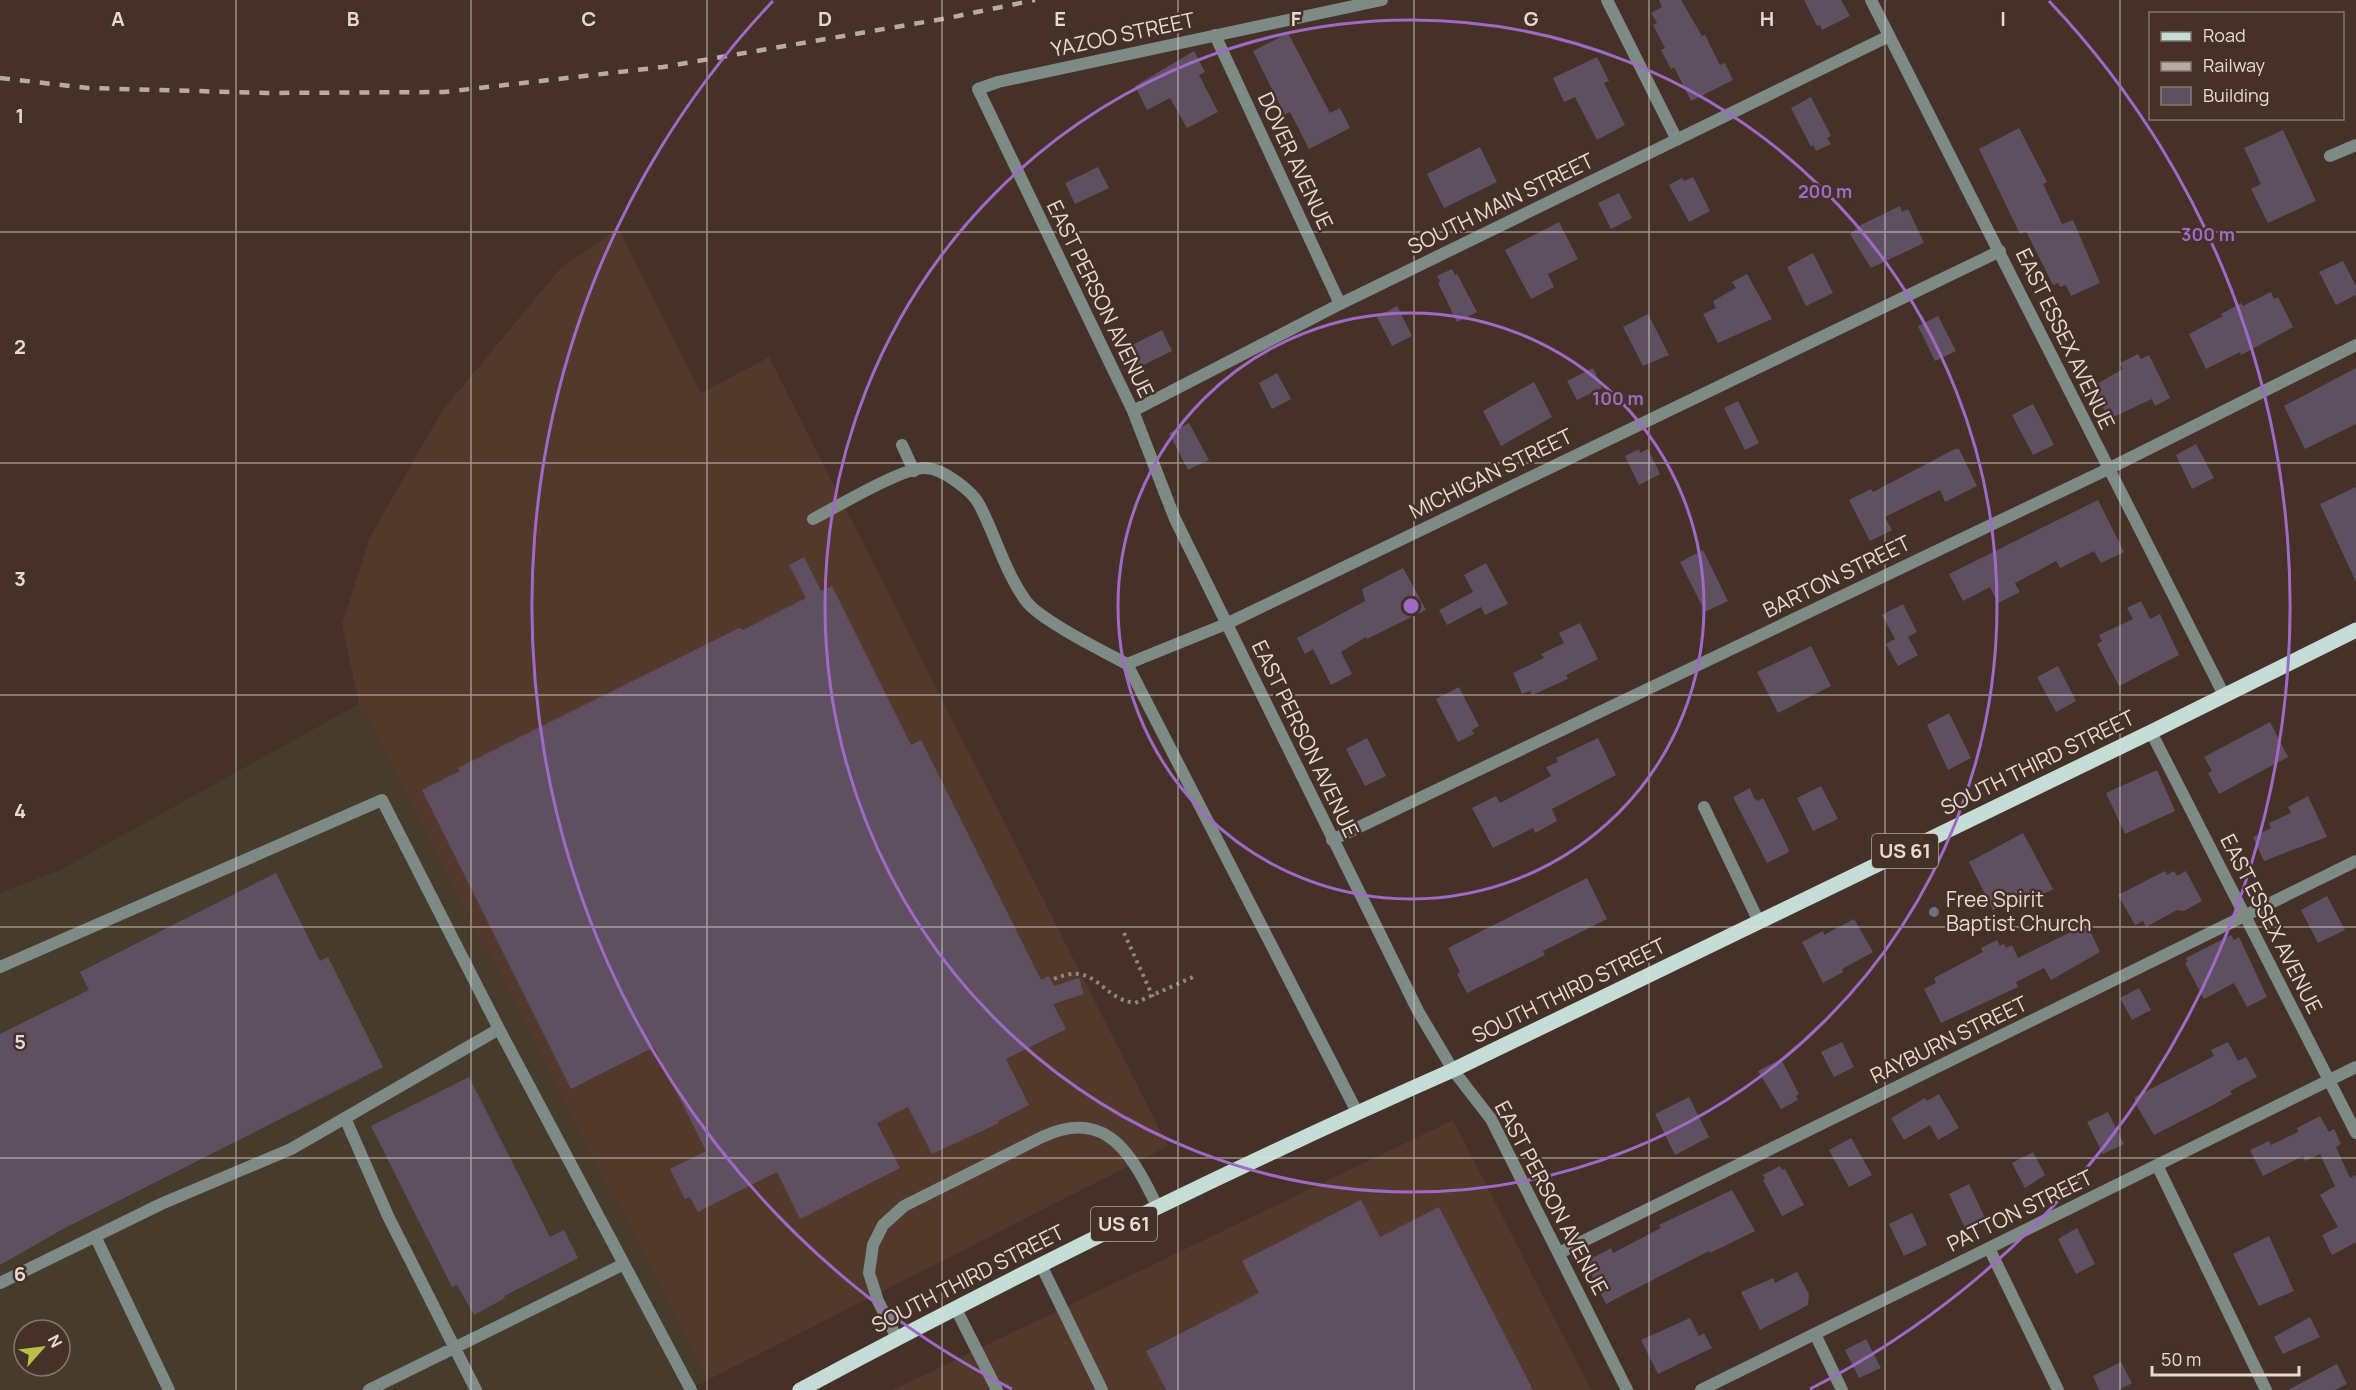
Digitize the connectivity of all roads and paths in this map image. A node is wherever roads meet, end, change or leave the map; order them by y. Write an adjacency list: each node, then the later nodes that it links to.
1 (1383, 0): 4 (street, YAZOO STREET)
2 (1607, 0): 7 (street)
3 (1871, 0): 5 (street, EAST ESSEX AVENUE)
4 (1215, 35): 6 (street, YAZOO STREET); 11 (street, DOVER AVENUE)
5 (1889, 36): 7 (street, SOUTH MAIN STREET); 10 (street, EAST ESSEX AVENUE)
6 (978, 89): 13 (street, EAST PERSON AVENUE)
7 (1677, 140): 11 (street, SOUTH MAIN STREET)
8 (2356, 146): 9 (street)
9 (2330, 156)
10 (2000, 251): 15 (street, EAST ESSEX AVENUE); 18 (street, MICHIGAN STREET)
11 (1340, 304): 13 (street, SOUTH MAIN STREET)
12 (2356, 345): 15 (street, BARTON STREET)
13 (1133, 411): 18 (street, EAST PERSON AVENUE)
14 (902, 445): 16 (street)
15 (2108, 469): 21 (street, EAST ESSEX AVENUE); 24 (street, BARTON STREET)
16 (914, 471): 17 (street); 20 (street)
17 (813, 519)
18 (1226, 624): 20 (street, MICHIGAN STREET); 24 (street, EAST PERSON AVENUE)
19 (2356, 630): 21 (main road, SOUTH THIRD STREET / US 61)
20 (1126, 664): 37 (street)
21 (2224, 695): 22 (main road, SOUTH THIRD STREET / US 61)
22 (2151, 732): 26 (street, EAST ESSEX AVENUE); 27 (main road, SOUTH THIRD STREET / US 61)
23 (1704, 807): 27 (street)
24 (1332, 840): 35 (street, EAST PERSON AVENUE)
25 (2356, 861): 26 (street, RAYBURN STREET)
26 (2246, 916): 36 (street, EAST ESSEX AVENUE); 44 (street, RAYBURN STREET)
27 (1759, 922): 35 (main road, SOUTH THIRD STREET / US 61)
28 (1124, 933): 32 (path)
29 (0, 968): 33 (street)
30 (1193, 977): 32 (path)
31 (1054, 979): 32 (path)
32 (1153, 997)
33 (499, 1029): 38 (street); 45 (street)
34 (2356, 1067): 36 (street, PATTON STREET)
35 (1453, 1070): 37 (main road, SOUTH THIRD STREET / US 61); 44 (street, EAST PERSON AVENUE)
36 (2330, 1081): 39 (street, EAST ESSEX AVENUE); 40 (street, PATTON STREET)
37 (1357, 1113): 41 (main road, SOUTH THIRD STREET / US 61)
38 (345, 1118): 42 (street); 51 (street)
39 (2356, 1133)
40 (2157, 1165): 43 (street, PATTON STREET); 63 (street)
41 (1158, 1208): 46 (main road, SOUTH THIRD STREET / US 61); 50 (street)
42 (95, 1236): 47 (street); 52 (street)
43 (1989, 1248): 49 (street, PATTON STREET); 62 (street)
44 (1559, 1253): 59 (street, EAST PERSON AVENUE)
45 (624, 1264): 51 (street); 55 (street)
46 (1041, 1265): 48 (main road, SOUTH THIRD STREET / US 61); 58 (street)
47 (0, 1283)
48 (956, 1309): 50 (main road, SOUTH THIRD STREET / US 61); 57 (street)
49 (1815, 1334): 60 (street, PATTON STREET); 61 (street)
50 (897, 1338): 56 (main road, SOUTH THIRD STREET / US 61)
51 (454, 1348): 53 (street); 54 (street)
52 (169, 1390)
53 (369, 1390)
54 (476, 1390)
55 (691, 1390)
56 (800, 1390)
57 (997, 1390)
58 (1102, 1390)
59 (1627, 1390)
60 (1701, 1390)
61 (1842, 1390)
62 (2058, 1390)
63 (2266, 1390)

